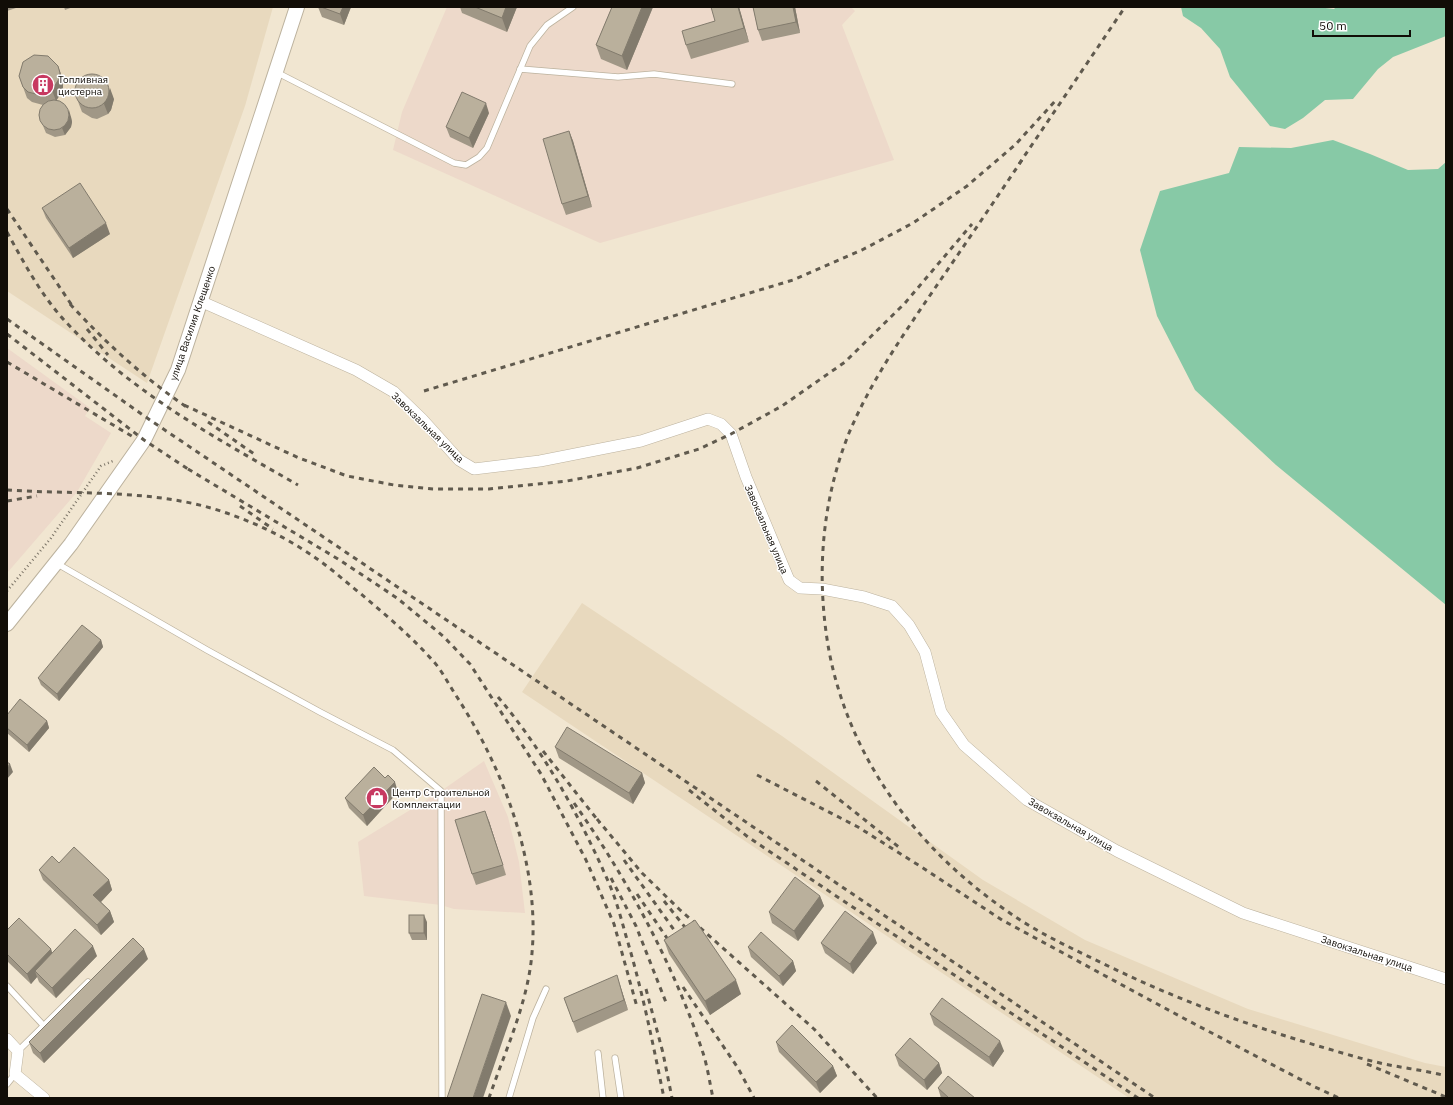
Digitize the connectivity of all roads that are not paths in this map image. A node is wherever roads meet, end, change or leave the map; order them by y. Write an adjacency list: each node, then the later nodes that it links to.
1 (297, 7): 4 (street, улица Василия Клещенко)
2 (573, 7): 3 (lane)
3 (520, 69): 4 (lane); 5 (lane)
4 (276, 72): 6 (street, улица Василия Клещенко)
5 (732, 84)
6 (200, 301): 7 (street, улица Василия Клещенко); 9 (street, Завокзальная улица)
7 (56, 563): 8 (street, улица Василия Клещенко); 21 (lane)
8 (7, 624)
9 (1446, 979)
10 (88, 982): 13 (lane)
11 (7, 986): 13 (lane)
12 (546, 989): 22 (lane)
13 (44, 1026): 15 (lane)
14 (7, 1039): 15 (street)
15 (18, 1051): 18 (street)
16 (598, 1053): 23 (lane)
17 (615, 1058): 24 (lane)
18 (15, 1074): 19 (lane); 20 (street)
19 (7, 1084)
20 (44, 1098)
21 (442, 1098)
22 (509, 1098)
23 (603, 1098)
24 (622, 1098)

